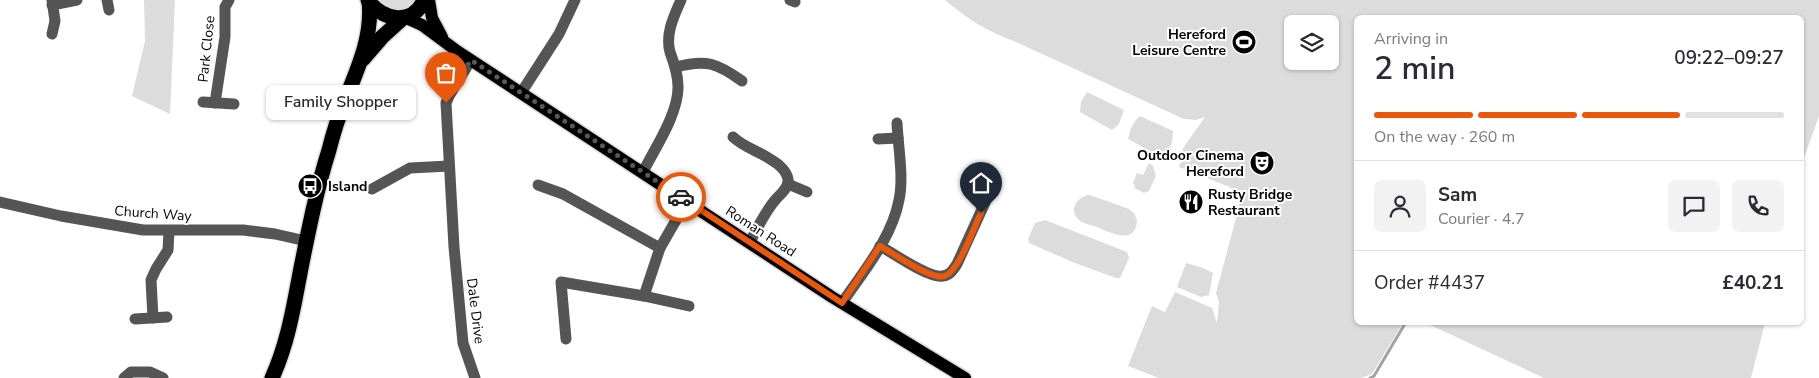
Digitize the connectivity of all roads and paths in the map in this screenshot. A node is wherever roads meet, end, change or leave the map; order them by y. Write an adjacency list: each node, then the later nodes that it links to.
1 (78, 0): 8 (street)
2 (229, 0): 18 (street, Park Close)
3 (369, 0): 9 (highway); 13 (highway)
4 (424, 0): 9 (highway)
5 (429, 0): 11 (main road, Roman Road)
6 (575, 0): 16 (street)
7 (681, 0): 14 (street)
8 (52, 2): 10 (street)
9 (404, 18): 11 (main road, Roman Road); 13 (highway)
10 (52, 34)
11 (443, 39): 12 (main road, Roman Road)
12 (471, 60): 16 (main road, Roman Road); 24 (street, Dale Drive)
13 (360, 62): 34 (highway)
14 (676, 67): 15 (street); 25 (street)
15 (742, 81)
16 (521, 94): 25 (main road, Roman Road)
17 (203, 102): 18 (street, Park Close)
18 (215, 103): 19 (street, Park Close)
19 (234, 104)
20 (897, 123): 22 (street)
21 (733, 137): 26 (street)
22 (898, 138): 23 (street); 36 (street)
23 (878, 139)
24 (449, 166): 29 (street); 48 (street, Dale Drive)
25 (643, 172): 31 (main road, Roman Road)
26 (788, 184): 30 (street); 35 (street)
27 (538, 185): 37 (street)
28 (990, 186): 36 (street)
29 (372, 189)
30 (807, 192)
31 (687, 201): 35 (main road, Roman Road); 37 (street)
32 (0, 202): 33 (street, Church Way)
33 (169, 231): 34 (street, Church Way); 42 (street)
34 (306, 241): 47 (highway)
35 (750, 242): 39 (main road, Roman Road)
36 (880, 246): 39 (street)
37 (660, 248): 38 (street)
38 (644, 296): 40 (street); 44 (street)
39 (842, 303): 49 (main road, Roman Road)
40 (690, 306)
41 (166, 317): 42 (street)
42 (153, 318): 43 (street)
43 (135, 319)
44 (566, 339)
45 (124, 378): 46 (street)
46 (162, 378)
47 (272, 378)
48 (475, 378)
49 (965, 378)

